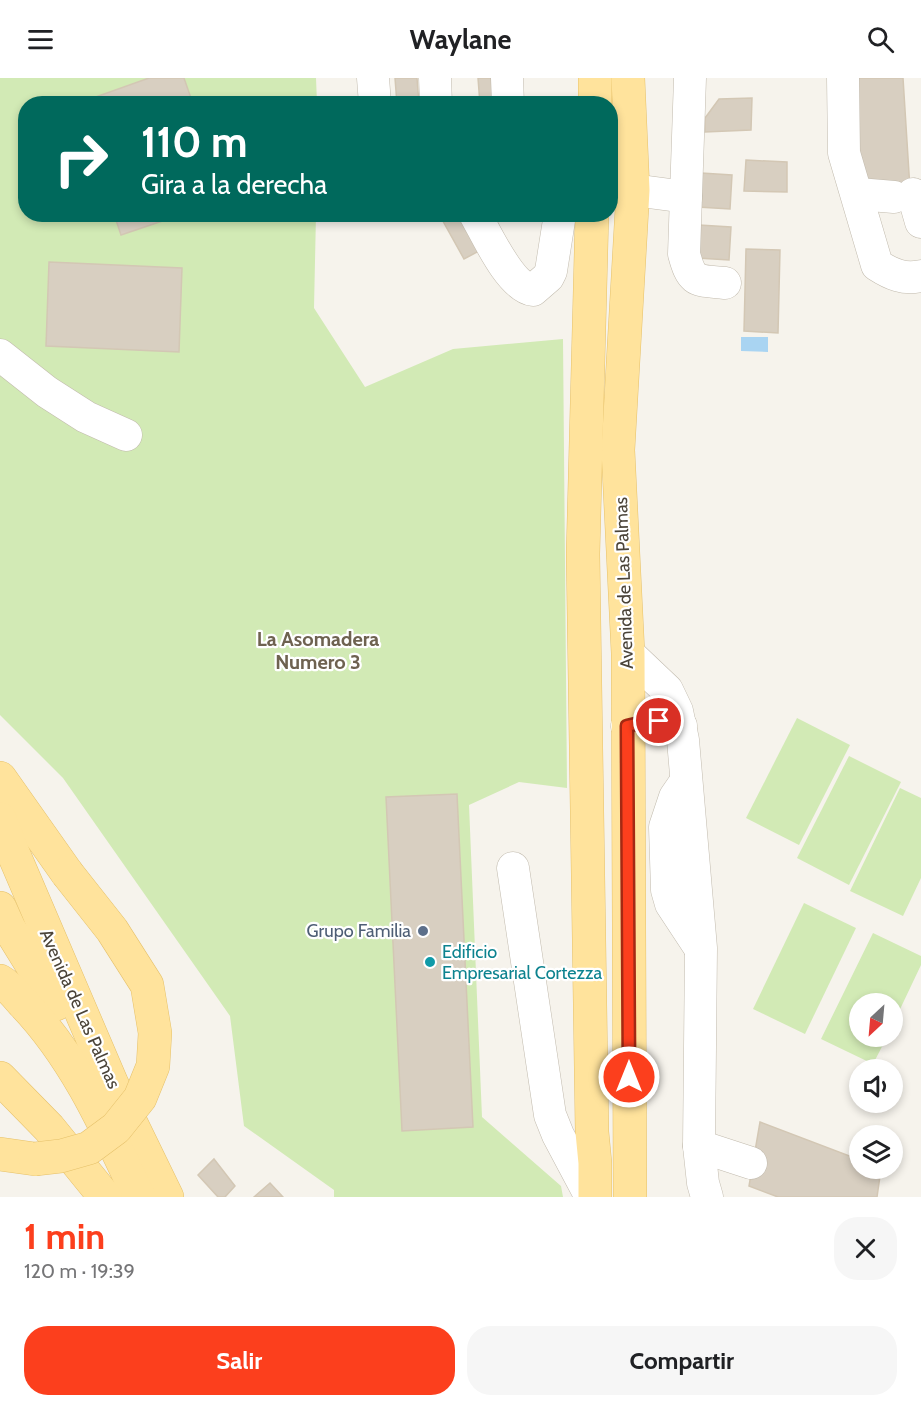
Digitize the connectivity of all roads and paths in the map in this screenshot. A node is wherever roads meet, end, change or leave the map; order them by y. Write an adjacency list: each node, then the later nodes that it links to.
1 (373, 78): 8 (street)
2 (435, 78): 9 (street)
3 (507, 78): 10 (street)
4 (595, 78): 11 (main road)
5 (627, 78): 12 (main road, Avenida de Las Palmas)
6 (690, 78): 14 (street)
7 (843, 78): 13 (street)
8 (374, 96)
9 (436, 96)
10 (508, 96)
11 (595, 96)
12 (633, 190): 14 (street); 23 (main road, Avenida de Las Palmas)
13 (858, 194): 15 (street); 19 (street)
14 (686, 197): 20 (street)
15 (909, 204)
16 (481, 222): 17 (street)
17 (559, 222)
18 (592, 222): 35 (main road, Avenida de Las Palmas)
19 (921, 276)
20 (725, 283)
21 (0, 355): 22 (street)
22 (126, 435)
23 (627, 653): 24 (main road, Avenida de Las Palmas); 25 (street)
24 (627, 726): 25 (street); 44 (main road, Avenida de Las Palmas)
25 (681, 726): 37 (street)
26 (0, 778): 38 (main road, bridge)
27 (0, 819): 34 (main road, Avenida de Las Palmas)
28 (513, 867): 36 (street)
29 (0, 908): 32 (main road)
30 (0, 957): 32 (main road)
31 (0, 981): 41 (main road)
32 (56, 1004): 34 (main road)
33 (0, 1078): 40 (main road)
34 (112, 1084): 42 (main road, Avenida de Las Palmas)
35 (592, 1132): 36 (street); 43 (main road, Avenida de Las Palmas)
36 (558, 1136): 43 (street)
37 (699, 1146): 39 (street); 45 (street)
38 (0, 1154)
39 (751, 1163)
40 (105, 1197)
41 (139, 1197)
42 (167, 1197)
43 (593, 1197)
44 (630, 1197)
45 (707, 1197)

